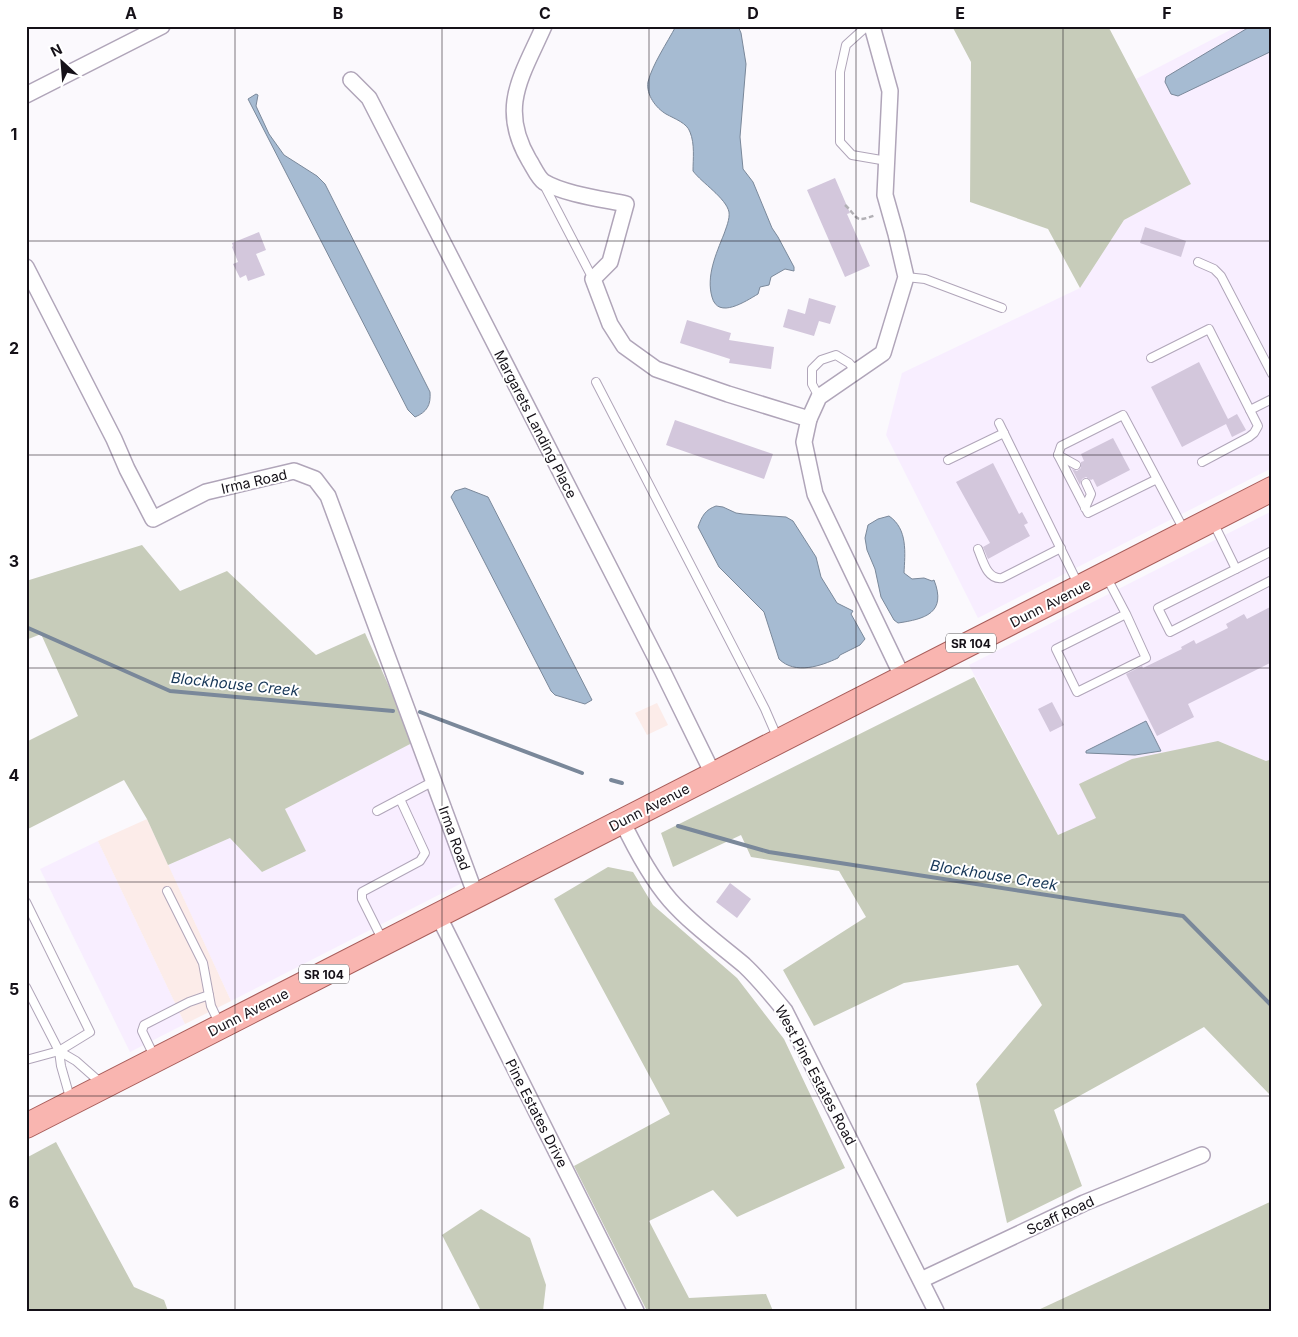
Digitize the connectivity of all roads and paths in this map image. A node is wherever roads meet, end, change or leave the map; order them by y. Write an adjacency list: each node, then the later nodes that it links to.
1 (162, 26): 6 (street)
2 (544, 26): 8 (street)
3 (867, 26): 7 (lane)
4 (872, 26): 7 (street)
5 (351, 80): 46 (street, Margarets Landing Place)
6 (26, 95)
7 (886, 160): 10 (street)
8 (542, 181): 14 (lane); 14 (street)
9 (845, 205): 10 (path)
10 (889, 210): 13 (street)
11 (1198, 262): 18 (lane)
12 (26, 267): 47 (street, Irma Road)
13 (906, 277): 15 (lane); 17 (street)
14 (593, 279): 23 (street)
15 (1002, 308)
16 (1151, 358): 22 (lane)
17 (856, 371): 20 (street); 20 (lane)
18 (1272, 374)
19 (596, 382): 45 (lane)
20 (819, 397): 23 (street)
21 (1272, 399): 22 (lane)
22 (1250, 410): 28 (lane)
23 (810, 419): 44 (street)
24 (999, 423): 25 (lane)
25 (1004, 433): 27 (lane); 36 (lane)
26 (1058, 455): 29 (lane); 30 (lane); 33 (lane)
27 (948, 460)
28 (1202, 462)
29 (1076, 465)
30 (1157, 479): 33 (lane); 35 (lane)
31 (1086, 483): 33 (lane)
32 (1272, 489): 34 (main road, Dunn Avenue / SR 104)
33 (1086, 508)
34 (1212, 520): 35 (main road, Dunn Avenue / SR 104); 39 (lane)
35 (1186, 534): 40 (main road, Dunn Avenue / SR 104)
36 (1061, 548): 37 (lane); 42 (lane)
37 (978, 549)
38 (1272, 551): 39 (lane)
39 (1236, 569): 41 (lane)
40 (1105, 575): 42 (main road, Dunn Avenue / SR 104); 43 (lane)
41 (1272, 580)
42 (1080, 587): 44 (main road, Dunn Avenue / SR 104)
43 (1126, 614): 43 (lane)
44 (903, 678): 45 (main road, Dunn Avenue / SR 104)
45 (778, 741): 46 (main road, Dunn Avenue / SR 104)
46 (713, 774): 50 (main road, Dunn Avenue / SR 104)
47 (434, 781): 48 (lane); 52 (street, Irma Road)
48 (400, 799): 49 (lane); 55 (lane)
49 (377, 812)
50 (622, 821): 52 (main road, Dunn Avenue / SR 104); 66 (street, West Pine Estates Road)
51 (167, 891): 57 (lane)
52 (476, 896): 54 (main road, Dunn Avenue / SR 104)
53 (26, 902): 59 (lane)
54 (438, 915): 55 (main road, Dunn Avenue / SR 104); 67 (street, Pine Estates Drive)
55 (384, 943): 58 (main road, Dunn Avenue / SR 104)
56 (26, 987): 59 (lane)
57 (209, 995): 58 (lane); 61 (lane)
58 (221, 1026): 61 (main road, Dunn Avenue / SR 104)
59 (59, 1050): 60 (lane); 62 (lane); 63 (lane)
60 (26, 1060)
61 (156, 1060): 62 (main road, Dunn Avenue / SR 104)
62 (104, 1086): 63 (main road, Dunn Avenue / SR 104)
63 (72, 1103): 64 (main road, Dunn Avenue / SR 104)
64 (26, 1126)
65 (1202, 1155): 66 (street, Scaff Road)
66 (921, 1280): 68 (street, West Pine Estates Road)
67 (636, 1311)
68 (936, 1311)

